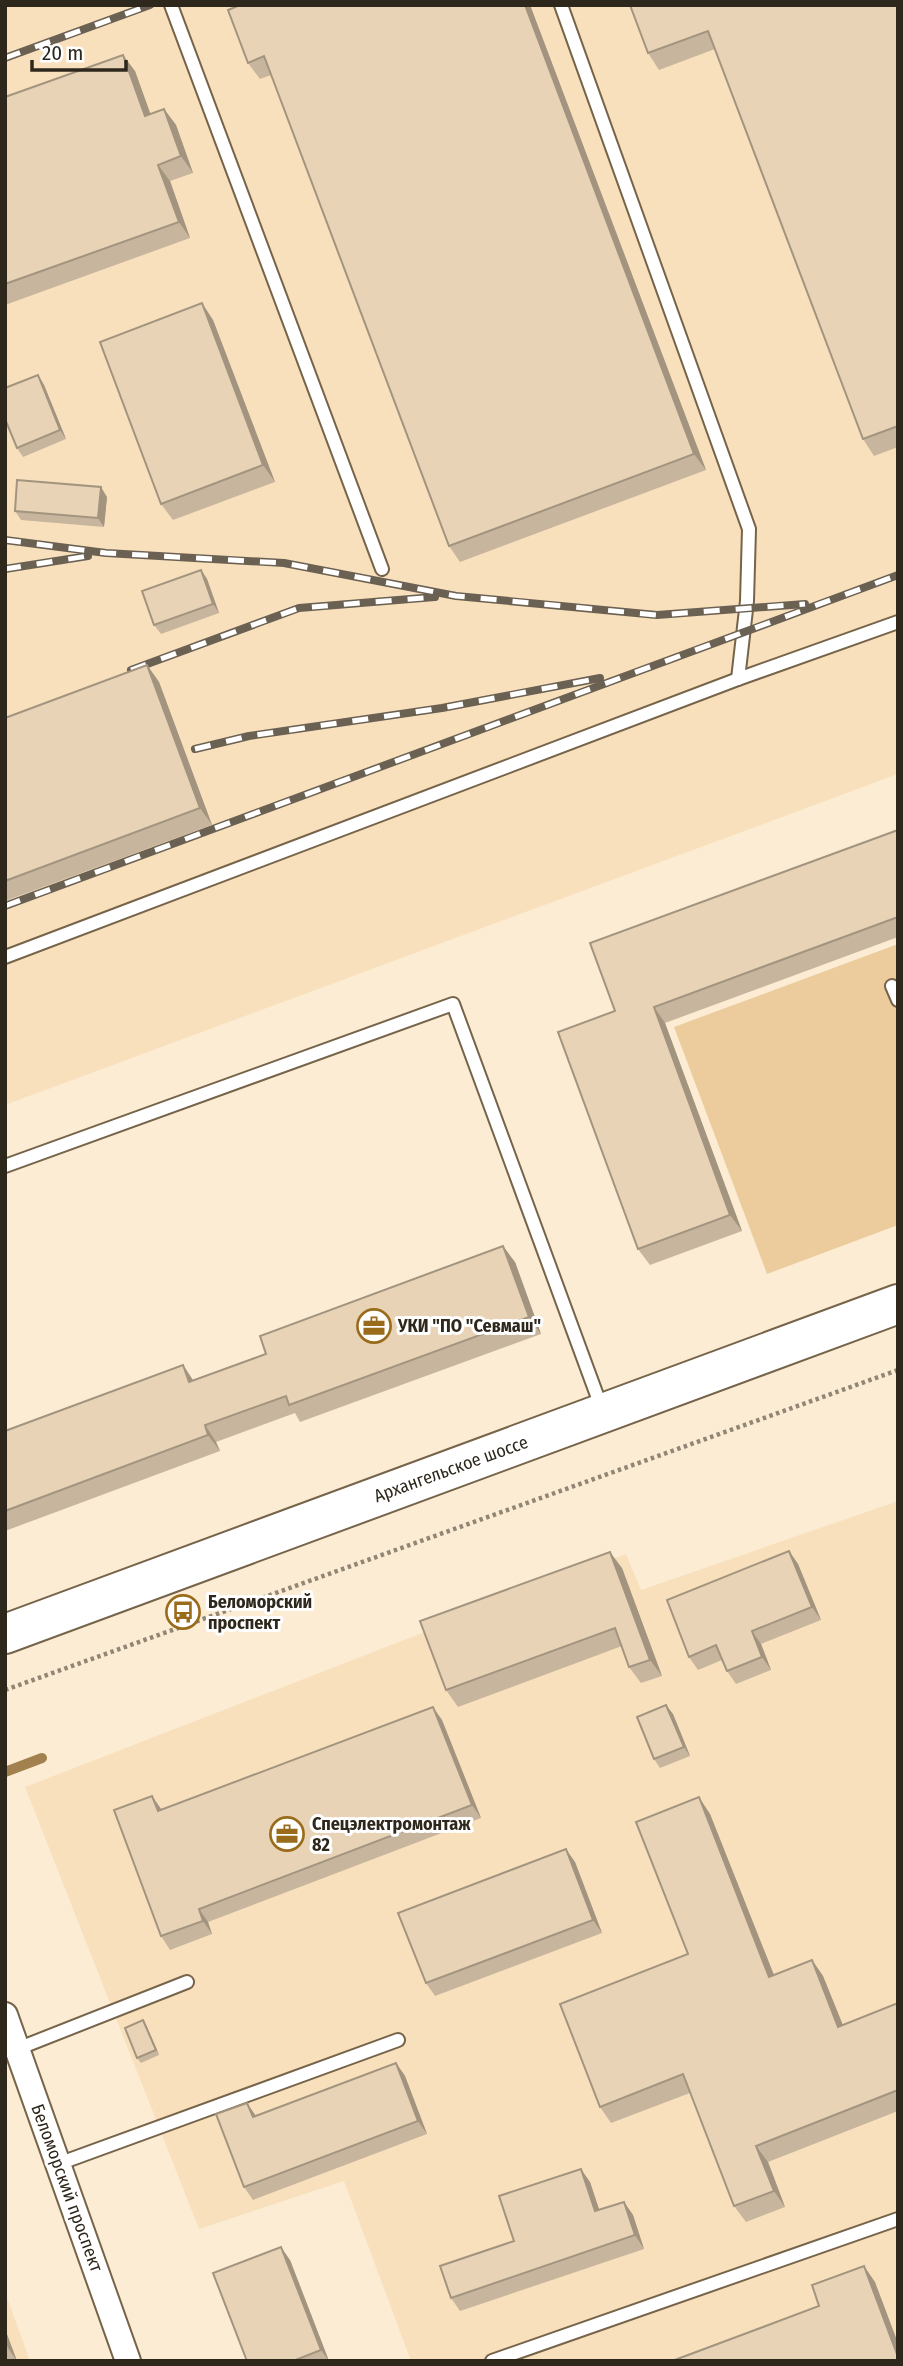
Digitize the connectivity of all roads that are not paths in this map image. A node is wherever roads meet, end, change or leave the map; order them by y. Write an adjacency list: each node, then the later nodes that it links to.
1 (171, 5): 3 (lane)
2 (561, 5): 5 (lane)
3 (382, 569)
4 (898, 622): 5 (lane)
5 (738, 679): 6 (lane)
6 (5, 957)
7 (892, 986): 8 (lane)
8 (898, 1000)
9 (5, 1166): 11 (lane)
10 (898, 1304): 11 (main road, Архангельское шоссе)
11 (603, 1413): 12 (main road, Архангельское шоссе)
12 (5, 1634)
13 (187, 1982): 16 (lane)
14 (5, 2015): 16 (street, Беломорский проспект)
15 (398, 2040): 17 (lane)
16 (18, 2049): 17 (street, Беломорский проспект)
17 (58, 2164): 19 (street, Беломорский проспект)
18 (898, 2219): 20 (lane)
19 (128, 2361)
20 (492, 2361)

